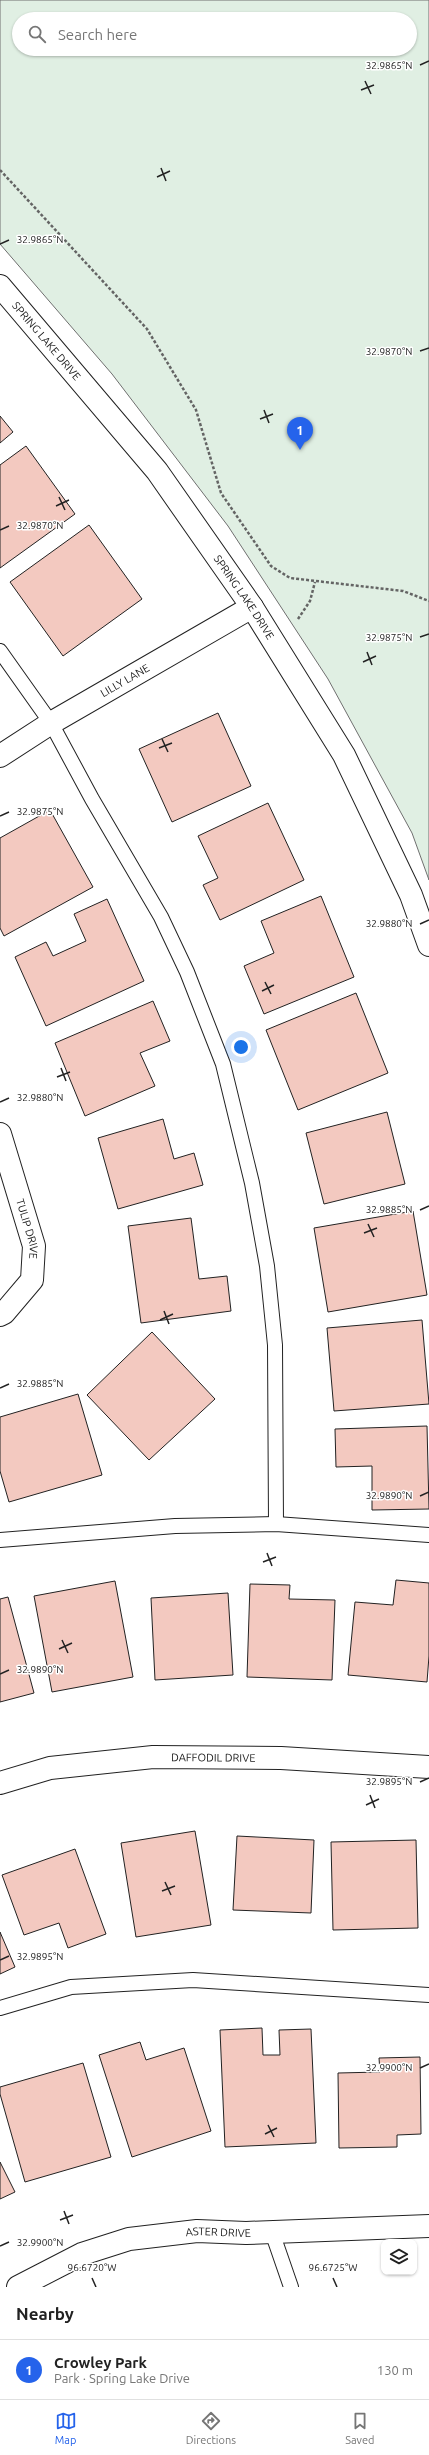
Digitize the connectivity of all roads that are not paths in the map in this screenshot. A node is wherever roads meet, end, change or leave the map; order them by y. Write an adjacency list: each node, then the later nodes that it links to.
1 (0, 286): 2 (street, SPRING LAKE DRIVE)
2 (252, 607): 4 (street, LILLY LANE); 6 (street, SPRING LAKE DRIVE)
3 (0, 651): 4 (lane)
4 (51, 723): 5 (street, LILLY LANE); 9 (lane)
5 (0, 756)
6 (429, 945)
7 (0, 1134): 8 (street, TULIP DRIVE)
8 (0, 1315)
9 (276, 1524): 10 (lane); 11 (lane)
10 (429, 1535)
11 (0, 1540)
12 (429, 1767): 13 (street, DAFFODIL DRIVE)
13 (0, 1783)
14 (429, 1995): 15 (lane)
15 (0, 2008)
16 (429, 2226): 17 (street, ASTER DRIVE)
17 (272, 2232): 18 (street, ASTER DRIVE); 19 (lane)
18 (18, 2287)
19 (291, 2287)

